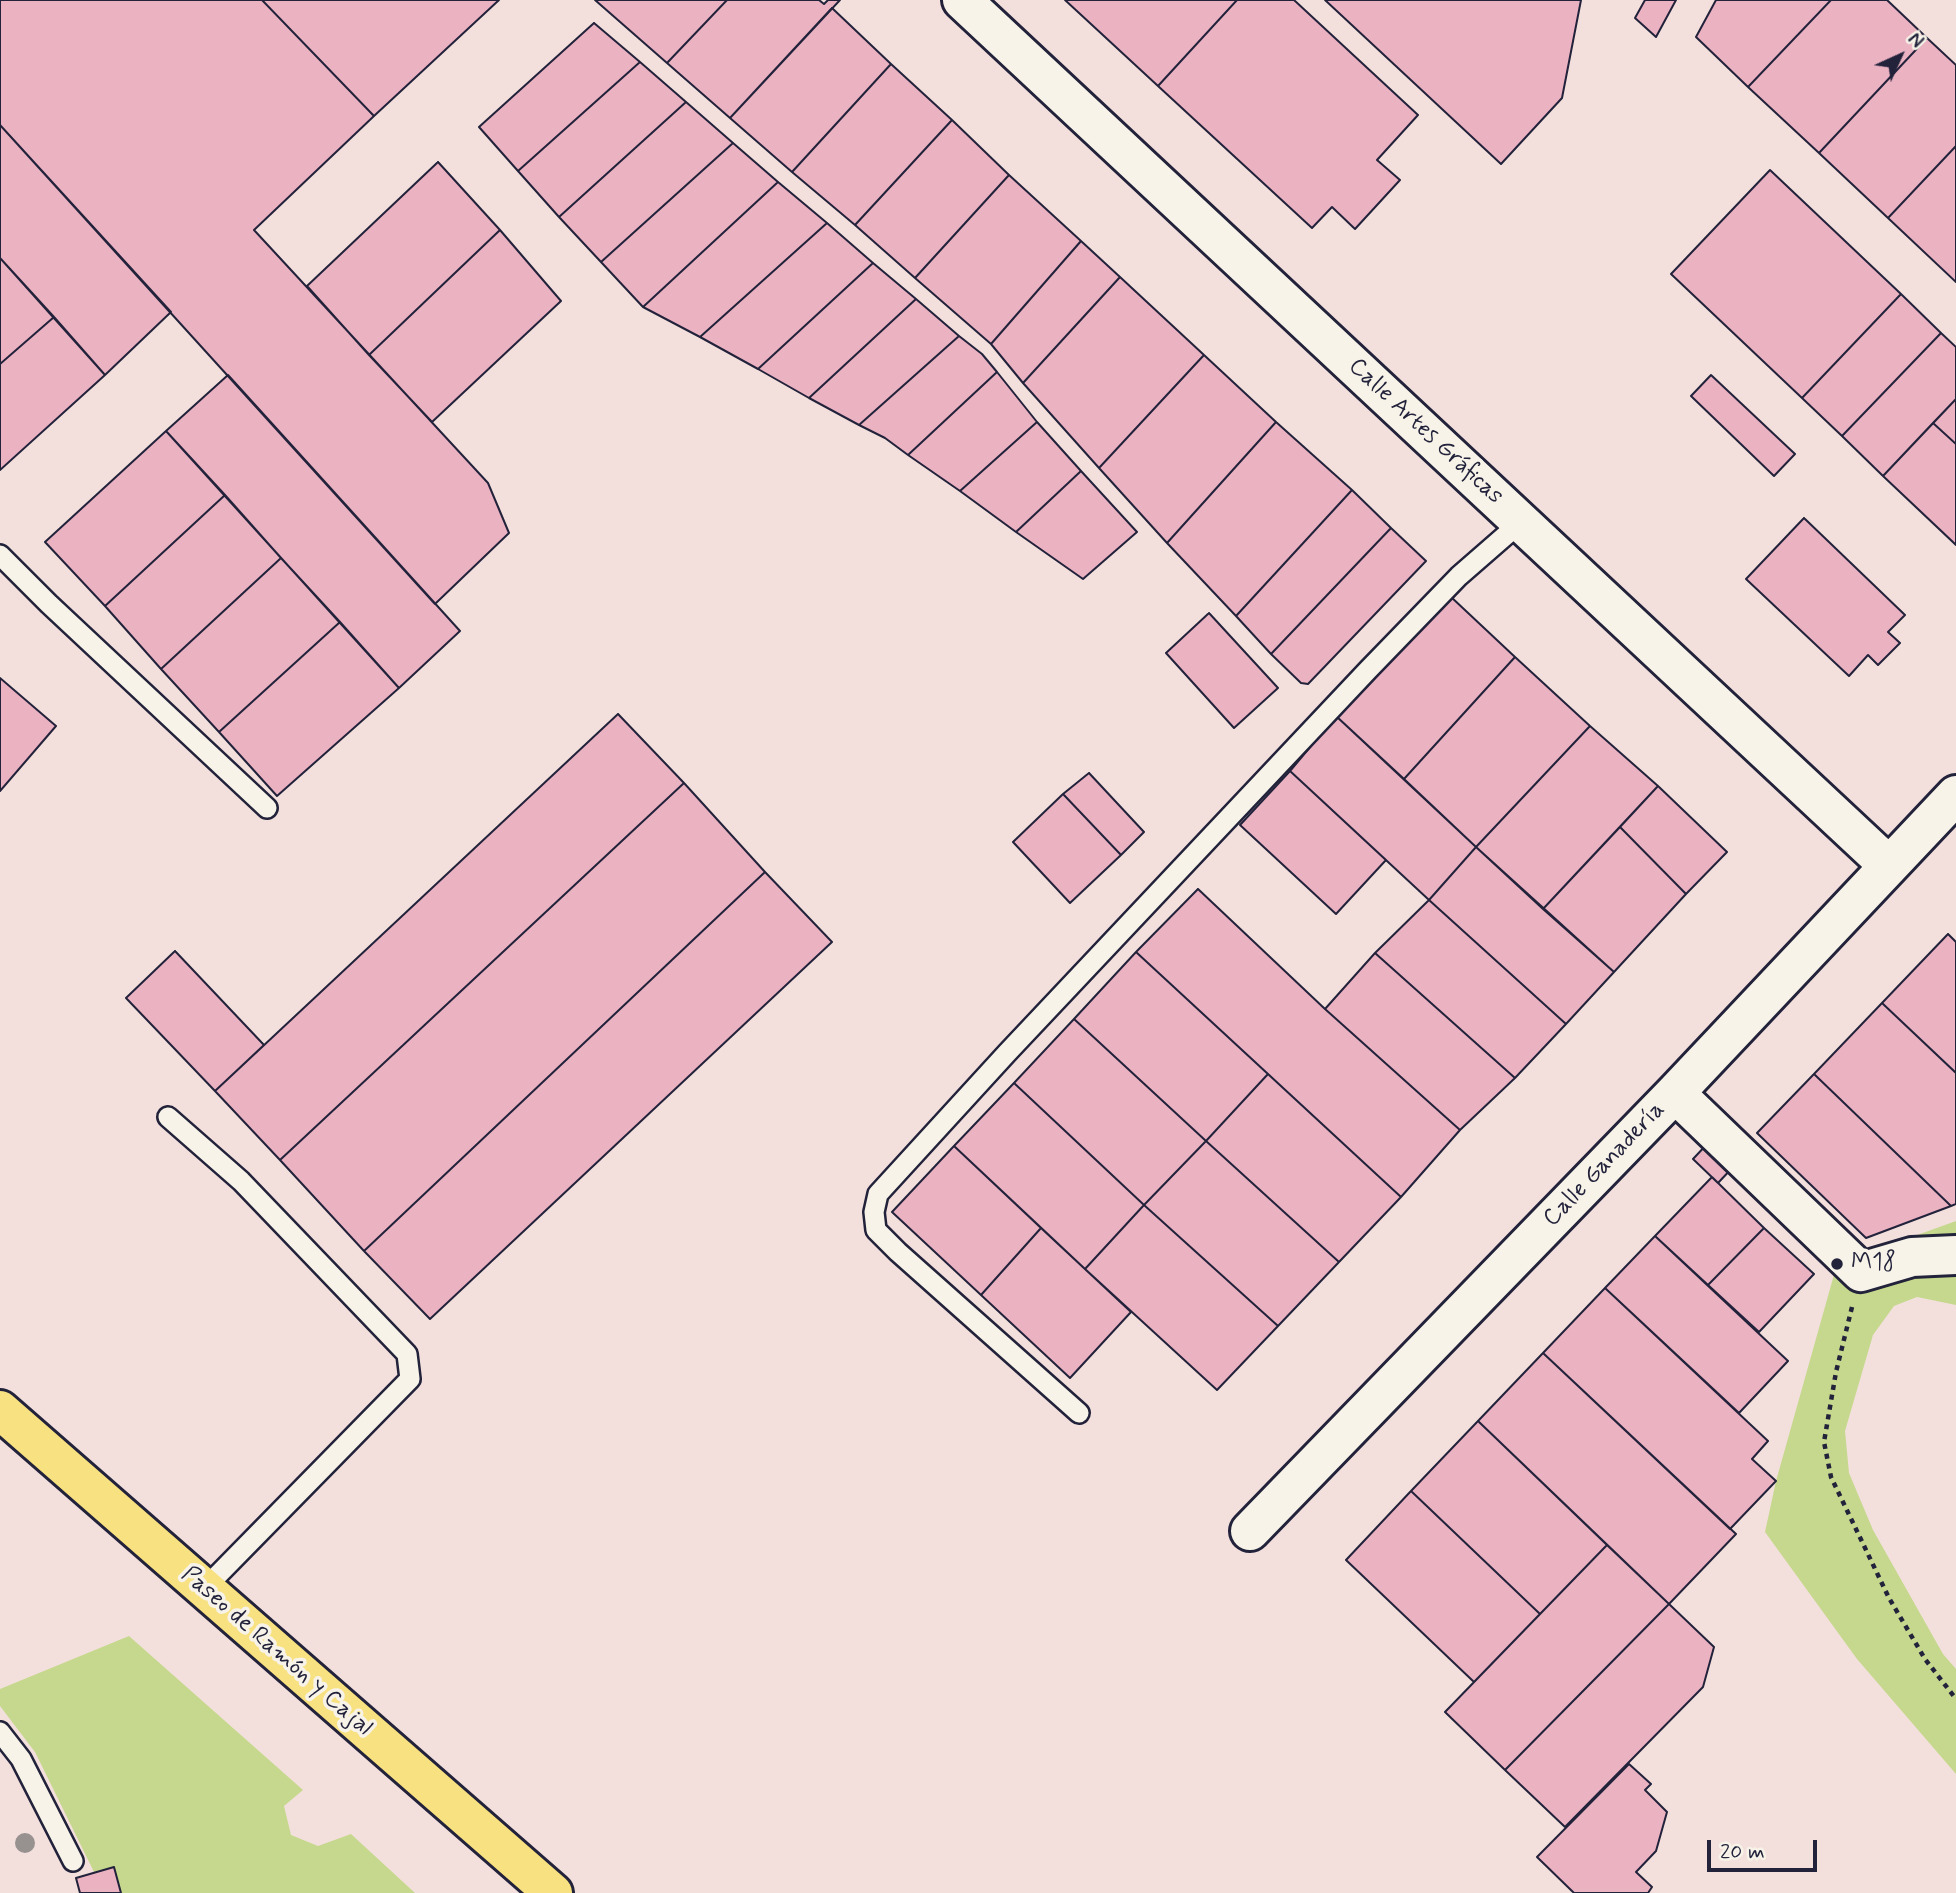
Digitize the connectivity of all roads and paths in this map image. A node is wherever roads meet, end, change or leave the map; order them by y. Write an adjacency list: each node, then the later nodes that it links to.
1 (962, 0): 2 (street, Calle Artes Gráficas)
2 (1521, 522): 6 (street, Calle Artes Gráficas); 12 (lane)
3 (0, 555): 5 (lane)
4 (1956, 795): 6 (street, Calle Ganadería)
5 (267, 808)
6 (1888, 865): 7 (street, Calle Ganadería)
7 (1675, 1093): 10 (street); 13 (street, Calle Ganadería)
8 (168, 1117): 14 (lane)
9 (1956, 1255): 10 (street)
10 (1861, 1272): 15 (path)
11 (0, 1410): 14 (main road, Paseo de Ramón y Cajal)
12 (1079, 1413)
13 (1250, 1531)
14 (204, 1589): 18 (main road, Paseo de Ramón y Cajal)
15 (1956, 1699)
16 (0, 1732): 17 (lane)
17 (73, 1861)
18 (553, 1893)

